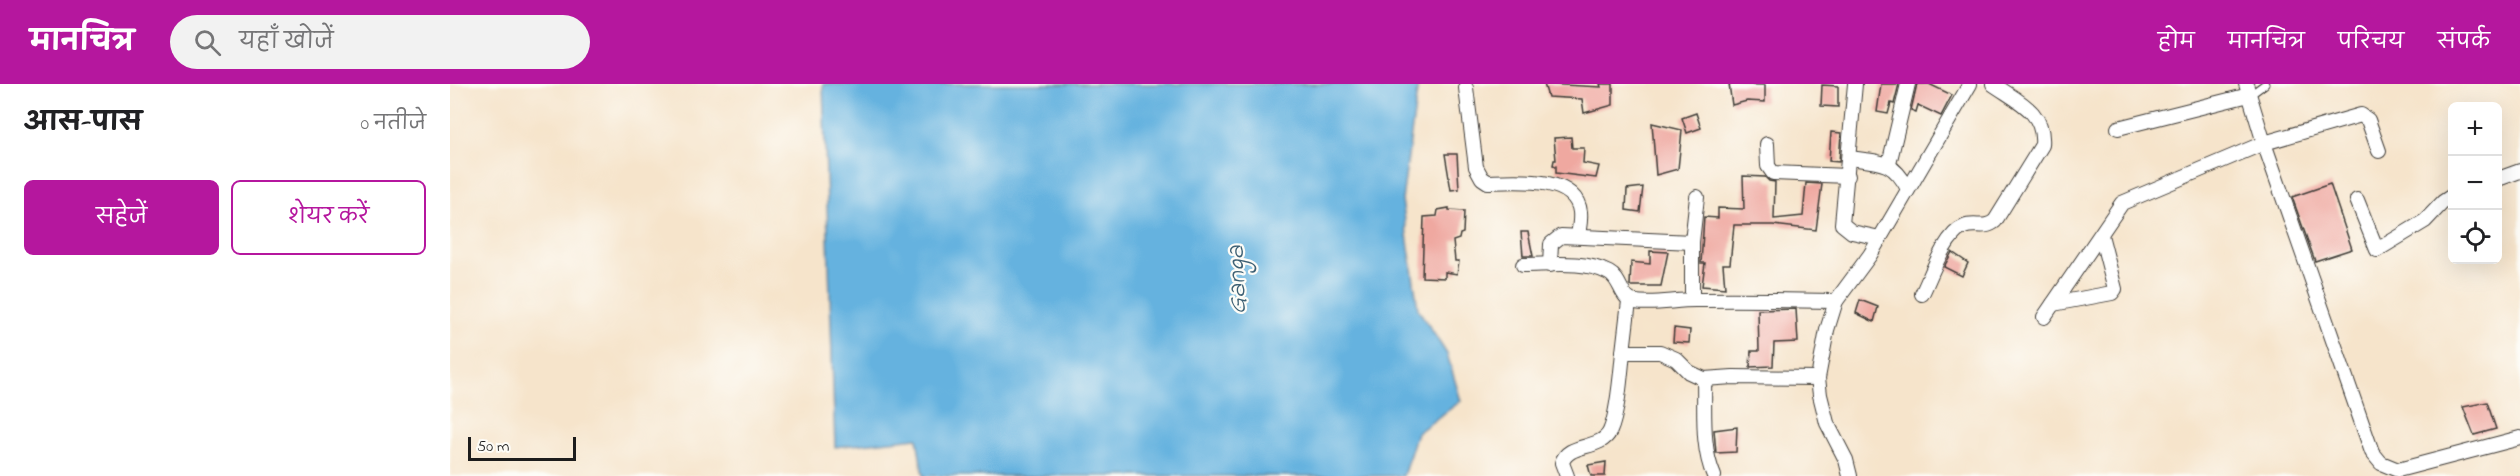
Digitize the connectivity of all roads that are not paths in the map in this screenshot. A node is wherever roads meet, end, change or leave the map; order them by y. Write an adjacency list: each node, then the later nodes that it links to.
1 (1855, 84): 12 (street)
2 (1908, 84): 13 (street)
3 (1970, 84): 17 (street)
4 (1993, 84): 27 (street)
5 (2265, 84): 7 (lane)
6 (1466, 88): 22 (street)
7 (2248, 90): 8 (street); 9 (street)
8 (2118, 128)
9 (2264, 143): 11 (street); 21 (street); 36 (street)
10 (1767, 144): 15 (street)
11 (2379, 151)
12 (1849, 158): 13 (street); 15 (street)
13 (1889, 164): 17 (street)
14 (2520, 171): 16 (street)
15 (1848, 176): 23 (street)
16 (2502, 178)
17 (1908, 189): 23 (street)
18 (1697, 196): 24 (street)
19 (2448, 199): 20 (street)
20 (2356, 200)
21 (2101, 235): 31 (street); 31 (street)
22 (1578, 236): 24 (street); 26 (street)
23 (1880, 238): 30 (street)
24 (1692, 242): 28 (street)
25 (1523, 265): 26 (street)
26 (1550, 265): 29 (street)
27 (1922, 294)
28 (1692, 300): 29 (street); 30 (street)
29 (1629, 301): 33 (street)
30 (1836, 301): 34 (street)
31 (2053, 304): 32 (street)
32 (2044, 317)
33 (1623, 352): 35 (street); 37 (street)
34 (1818, 378): 35 (street); 39 (street)
35 (1704, 379): 38 (street)
36 (2520, 438)
37 (1567, 476)
38 (1714, 476)
39 (1850, 476)

